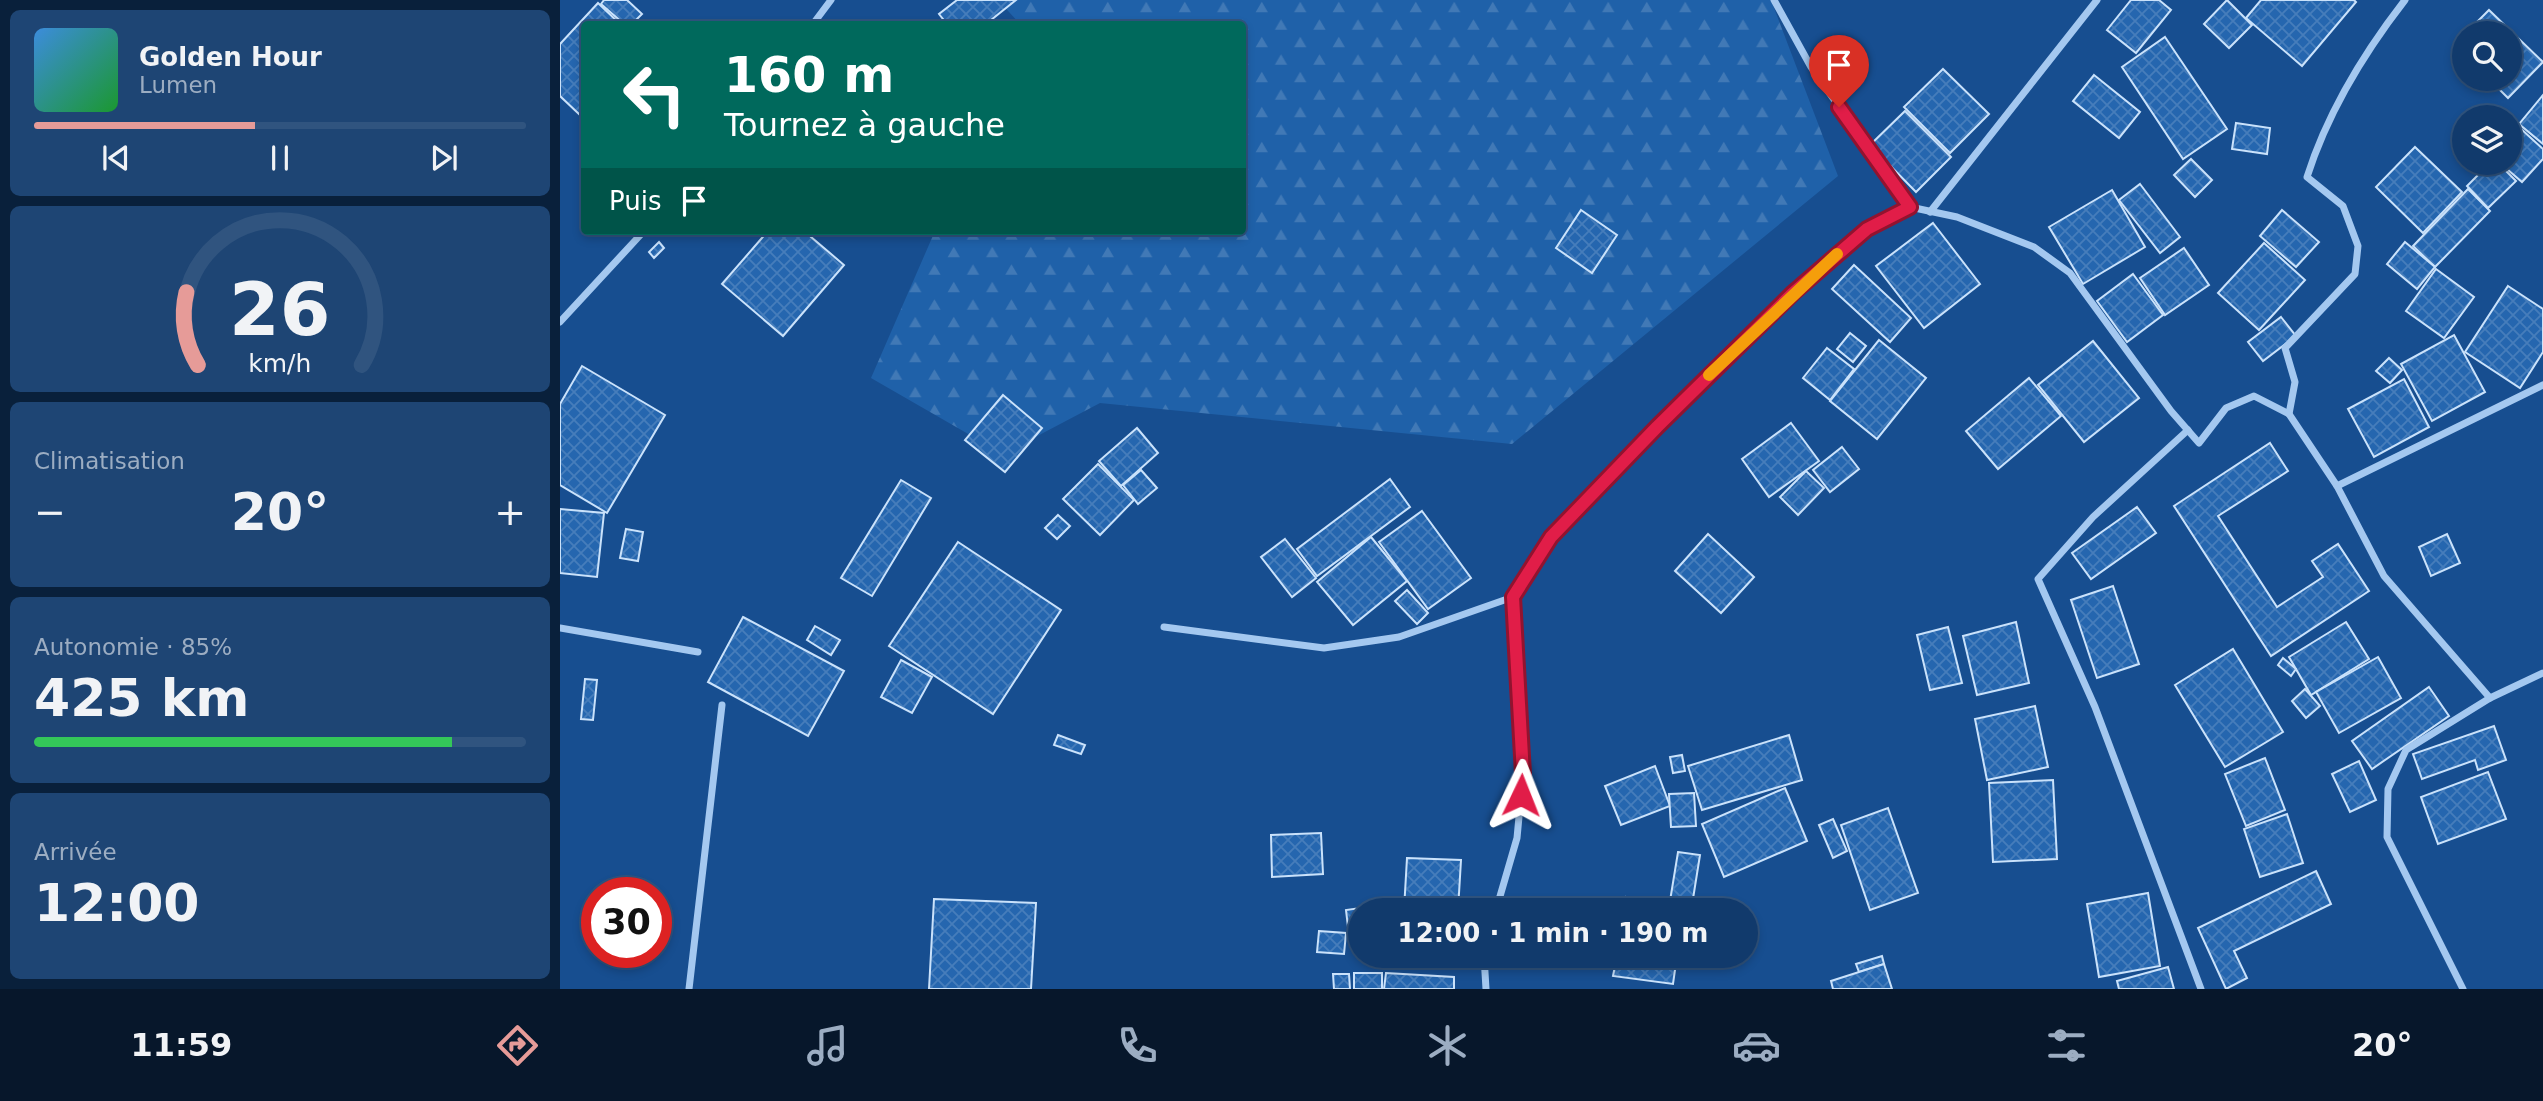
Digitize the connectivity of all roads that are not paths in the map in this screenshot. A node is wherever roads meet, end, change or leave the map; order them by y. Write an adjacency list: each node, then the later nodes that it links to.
1 (831, 0): 5 (street)
2 (1774, 0): 6 (street)
3 (2097, 0): 7 (street)
4 (2405, 0): 11 (street)
5 (815, 21)
6 (1910, 207): 7 (street); 14 (street)
7 (1930, 212): 12 (street)
8 (640, 235): 9 (street)
9 (560, 323)
10 (2543, 385): 13 (street)
11 (2289, 414): 12 (street); 13 (street)
12 (2188, 430): 25 (street)
13 (2337, 486): 19 (street)
14 (1513, 597): 15 (street); 21 (street)
15 (1164, 627)
16 (560, 628): 17 (street)
17 (698, 652)
18 (2543, 673): 19 (street)
19 (2490, 698): 26 (street)
20 (722, 705): 23 (street)
21 (1500, 898)
22 (1485, 968): 24 (street)
23 (688, 989)
24 (1486, 989)
25 (2201, 989)
26 (2463, 989)

